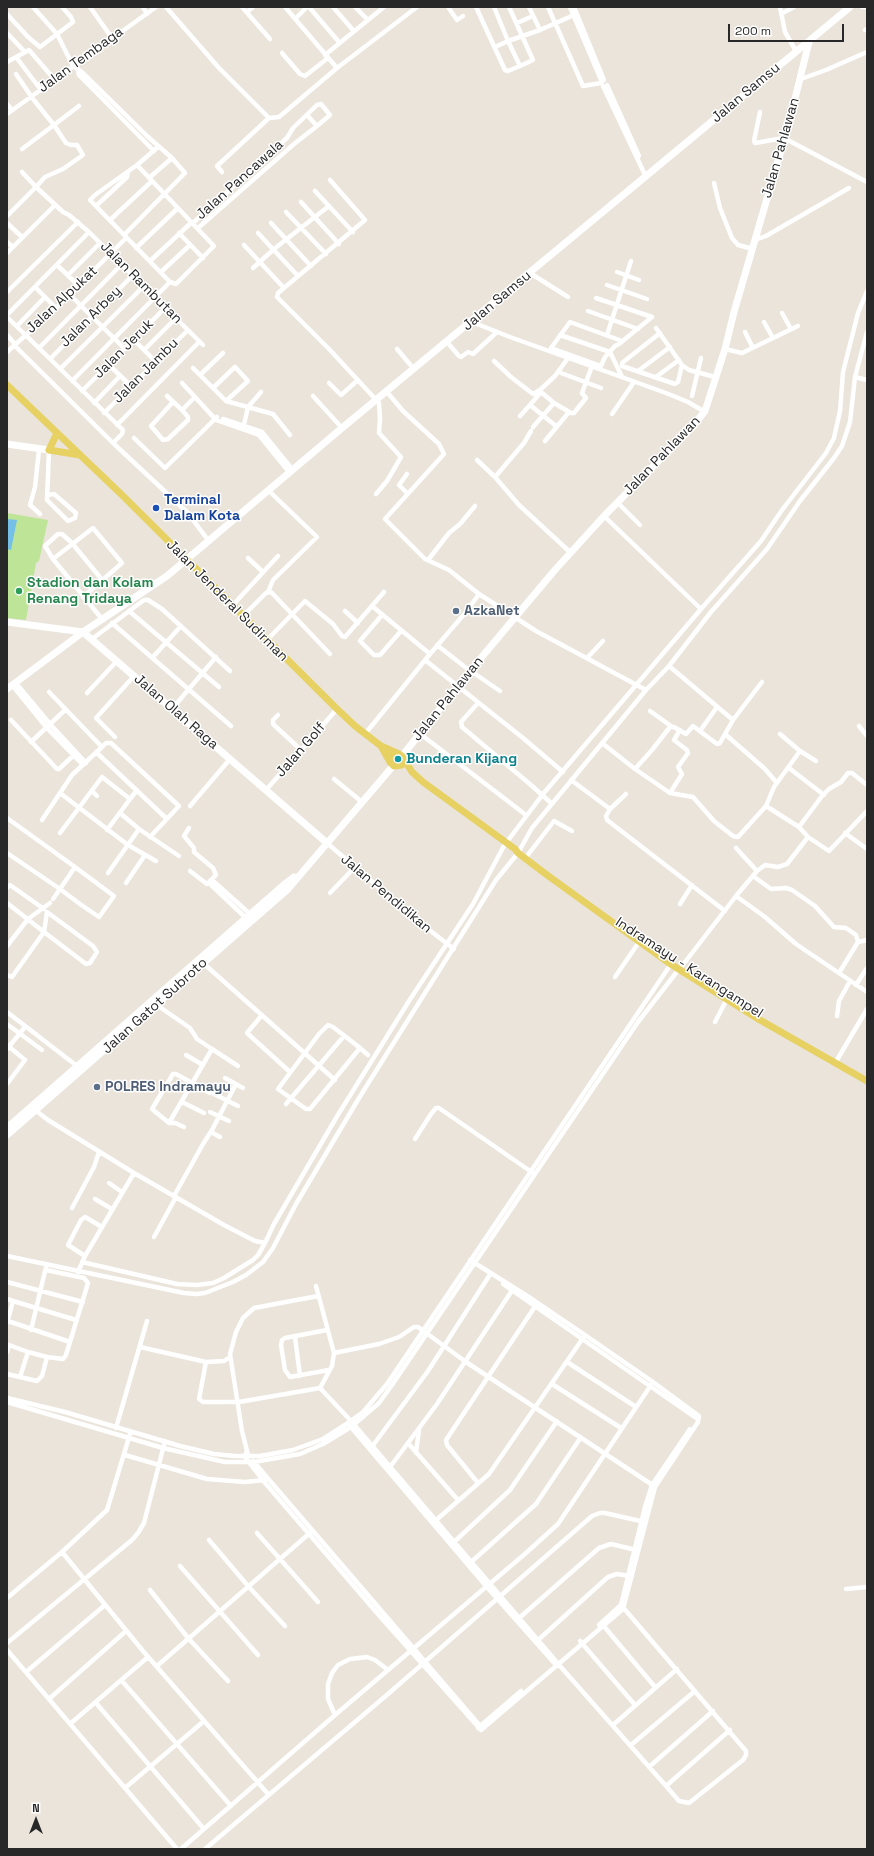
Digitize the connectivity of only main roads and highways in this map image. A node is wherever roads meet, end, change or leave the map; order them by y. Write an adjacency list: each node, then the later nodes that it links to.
1 (7, 385): 2 (main road, Jalan Jenderal Sudirman)
2 (57, 433): 3 (main road, Jalan Jenderal Sudirman); 3 (main road)
3 (80, 455): 4 (main road, Jalan Jenderal Sudirman)
4 (381, 746): 5 (main road); 6 (main road)
5 (402, 756): 6 (main road); 6 (main road); 7 (main road)
6 (393, 765): 7 (main road)
7 (412, 772): 8 (main road, Indramayu - Karangampel)
8 (517, 851): 9 (main road, Indramayu - Karangampel); 9 (main road, Indramayu - Karangampel)
9 (676, 966): 10 (main road, Indramayu - Karangampel); 10 (main road)
10 (837, 1062): 11 (main road, Indramayu - Karangampel); 12 (main road)
11 (867, 1077)
12 (867, 1081)

